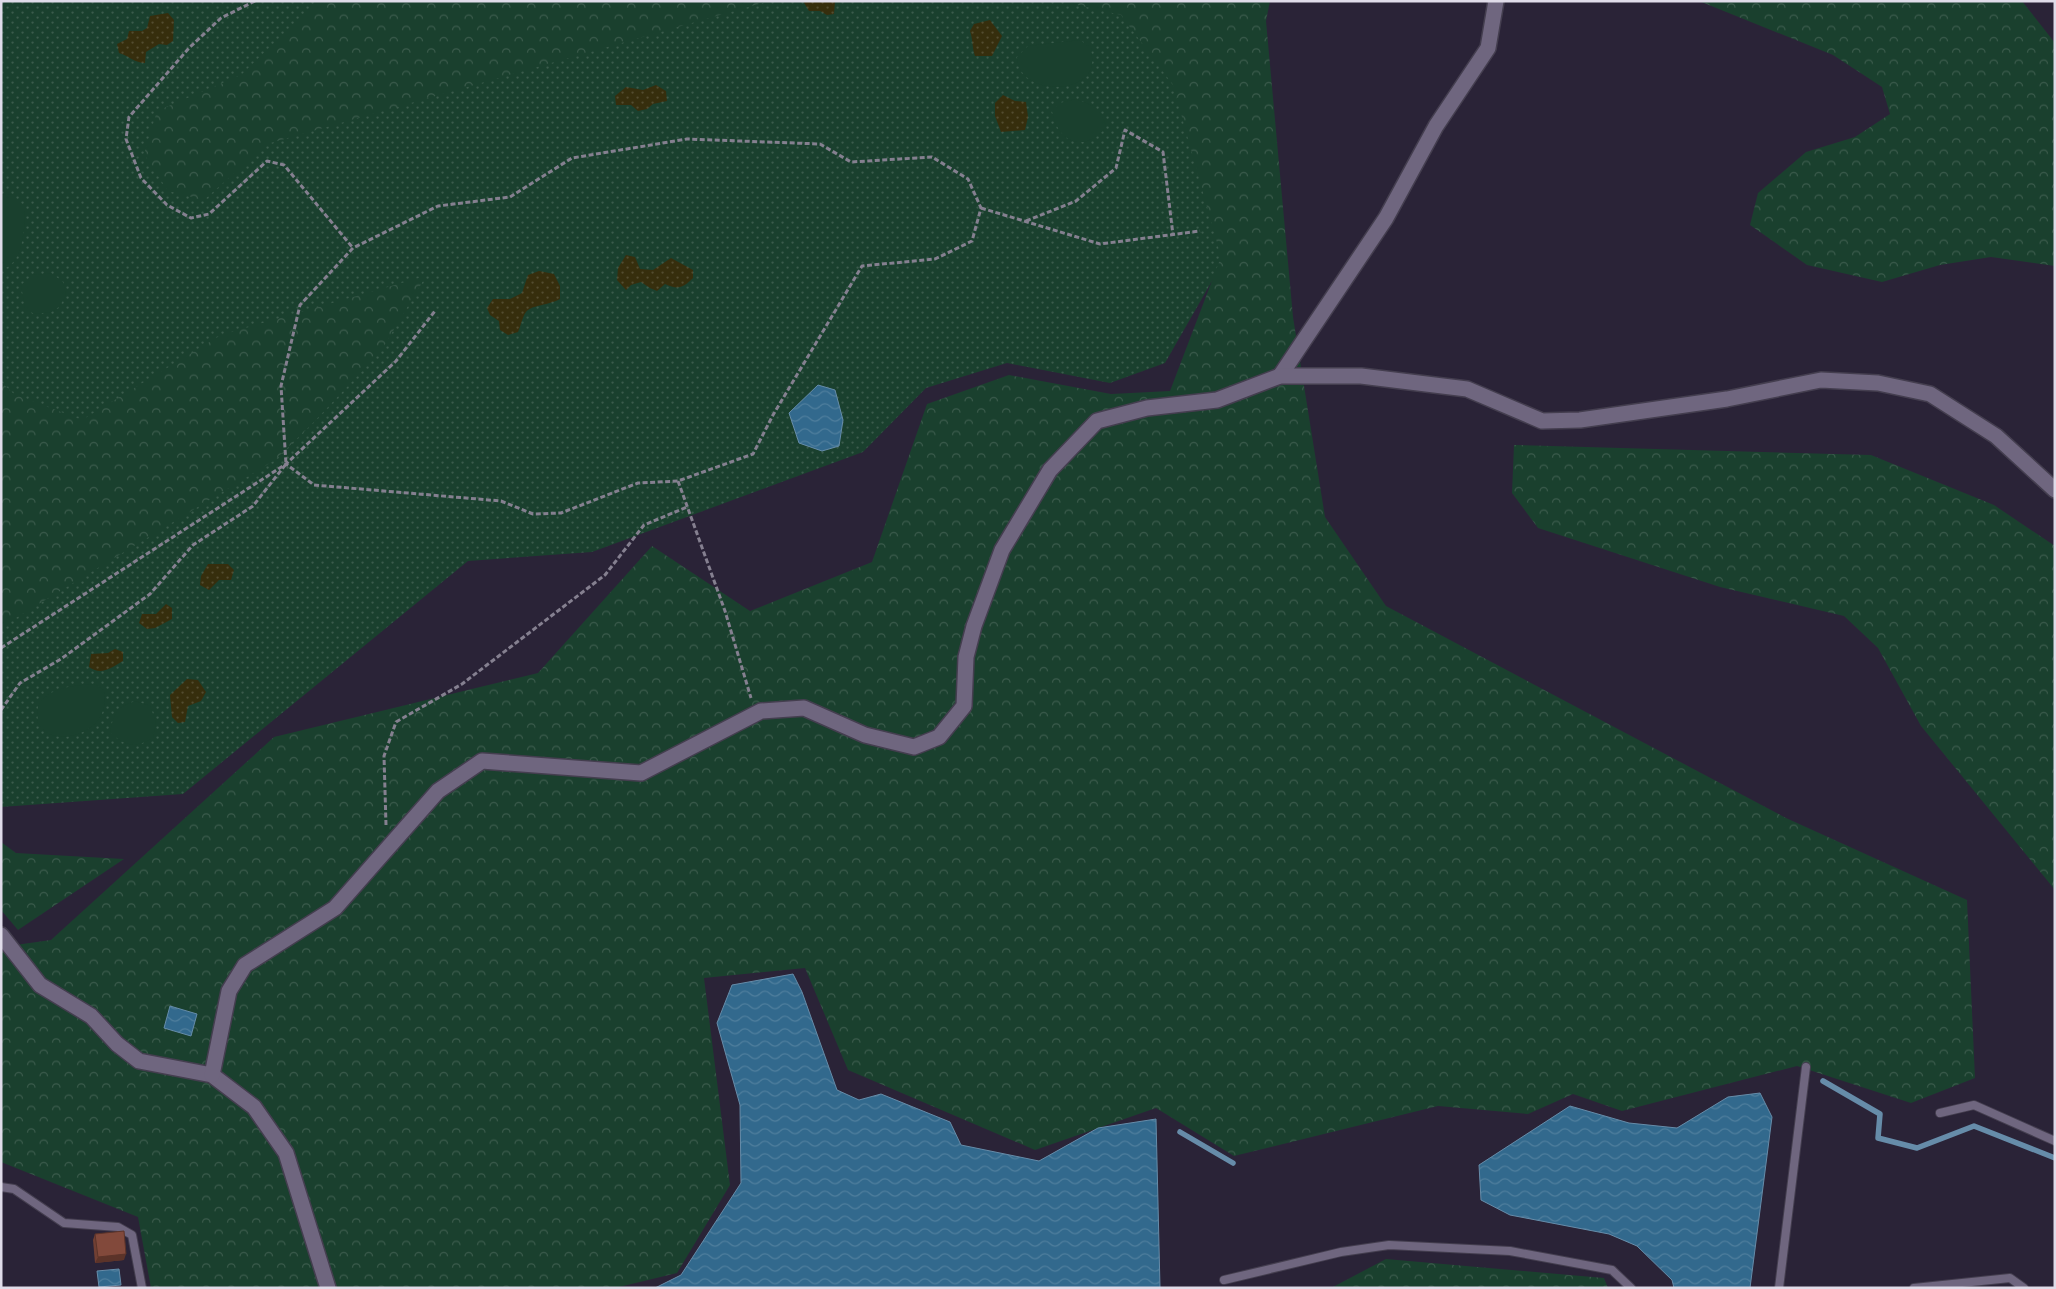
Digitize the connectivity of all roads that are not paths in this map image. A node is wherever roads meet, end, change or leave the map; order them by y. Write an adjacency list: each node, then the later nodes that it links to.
1 (1496, 1): 2 (street)
2 (1280, 376): 3 (street); 6 (street)
3 (2055, 490)
4 (1, 935): 6 (street)
5 (1806, 1067): 14 (lane)
6 (212, 1075): 12 (street)
7 (1940, 1113): 8 (lane)
8 (2055, 1141)
9 (1, 1187): 11 (lane)
10 (1224, 1280): 13 (lane)
11 (142, 1288)
12 (328, 1288)
13 (1631, 1288)
14 (1779, 1288)
15 (1914, 1288): 16 (lane)
16 (2024, 1288)

